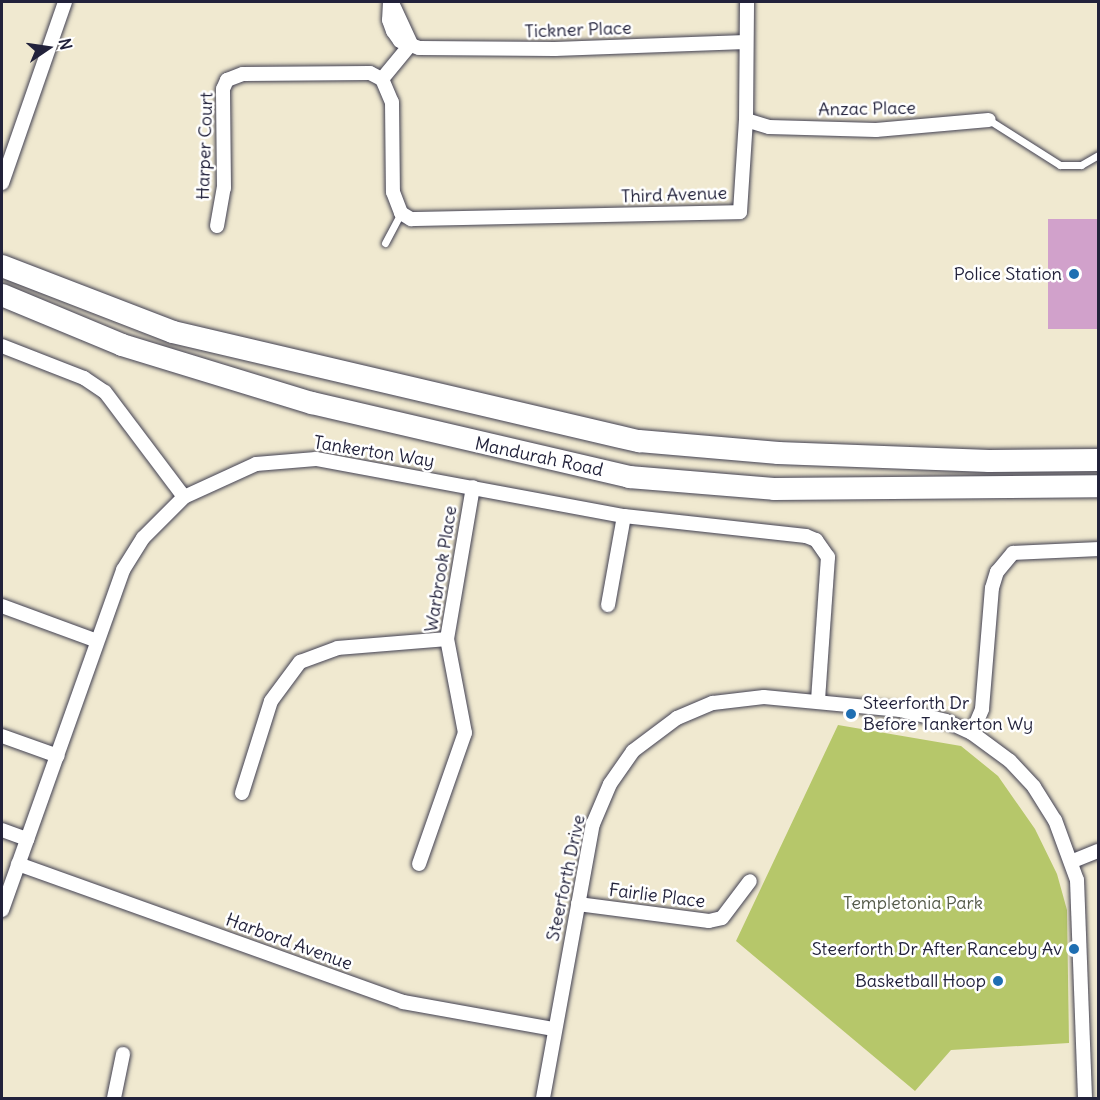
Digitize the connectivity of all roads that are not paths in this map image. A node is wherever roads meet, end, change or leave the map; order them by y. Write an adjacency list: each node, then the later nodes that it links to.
1 (65, 2): 10 (street)
2 (391, 2): 5 (street)
3 (747, 2): 4 (street, Third Avenue)
4 (746, 42): 5 (street, Tickner Place); 7 (street, Third Avenue)
5 (411, 44): 6 (street)
6 (382, 79): 11 (street); 12 (street, Harper Court)
7 (746, 120): 8 (street, Anzac Place); 11 (street, Third Avenue)
8 (988, 120): 9 (lane)
9 (1098, 155)
10 (2, 183)
11 (401, 213): 13 (lane)
12 (217, 226)
13 (385, 243)
14 (2, 266): 17 (highway, Mandurah Road)
15 (2, 295): 18 (highway, Mandurah Road)
16 (2, 346): 20 (street)
17 (1098, 460)
18 (1098, 486)
19 (473, 487): 20 (street, Tankerton Way); 21 (street, Tankerton Way); 25 (street, Warbrook Place)
20 (184, 497): 26 (street, Tankerton Way)
21 (624, 516): 23 (street); 27 (street, Tankerton Way)
22 (1098, 549): 28 (street)
23 (608, 605)
24 (2, 606): 26 (street)
25 (447, 639): 31 (street); 37 (street, Warbrook Place)
26 (97, 641): 30 (street, Tankerton Way)
27 (818, 700): 28 (street, Steerforth Drive); 39 (street, Steerforth Drive)
28 (972, 733): 35 (street, Steerforth Drive)
29 (2, 735): 30 (street)
30 (58, 756): 33 (street, Tankerton Way)
31 (242, 793)
32 (2, 830): 33 (street)
33 (27, 839): 36 (street, Tankerton Way)
34 (1098, 852): 35 (street)
35 (1073, 861): 43 (street, Steerforth Drive)
36 (18, 864): 40 (street, Tankerton Way); 41 (street, Harbord Avenue)
37 (419, 864)
38 (750, 881): 39 (street, Fairlie Place)
39 (578, 904): 41 (street, Steerforth Drive)
40 (2, 910)
41 (553, 1029): 45 (street, Steerforth Drive)
42 (123, 1054): 44 (street)
43 (1091, 1065): 46 (street, Steerforth Drive)
44 (114, 1098)
45 (543, 1098)
46 (1085, 1098)

